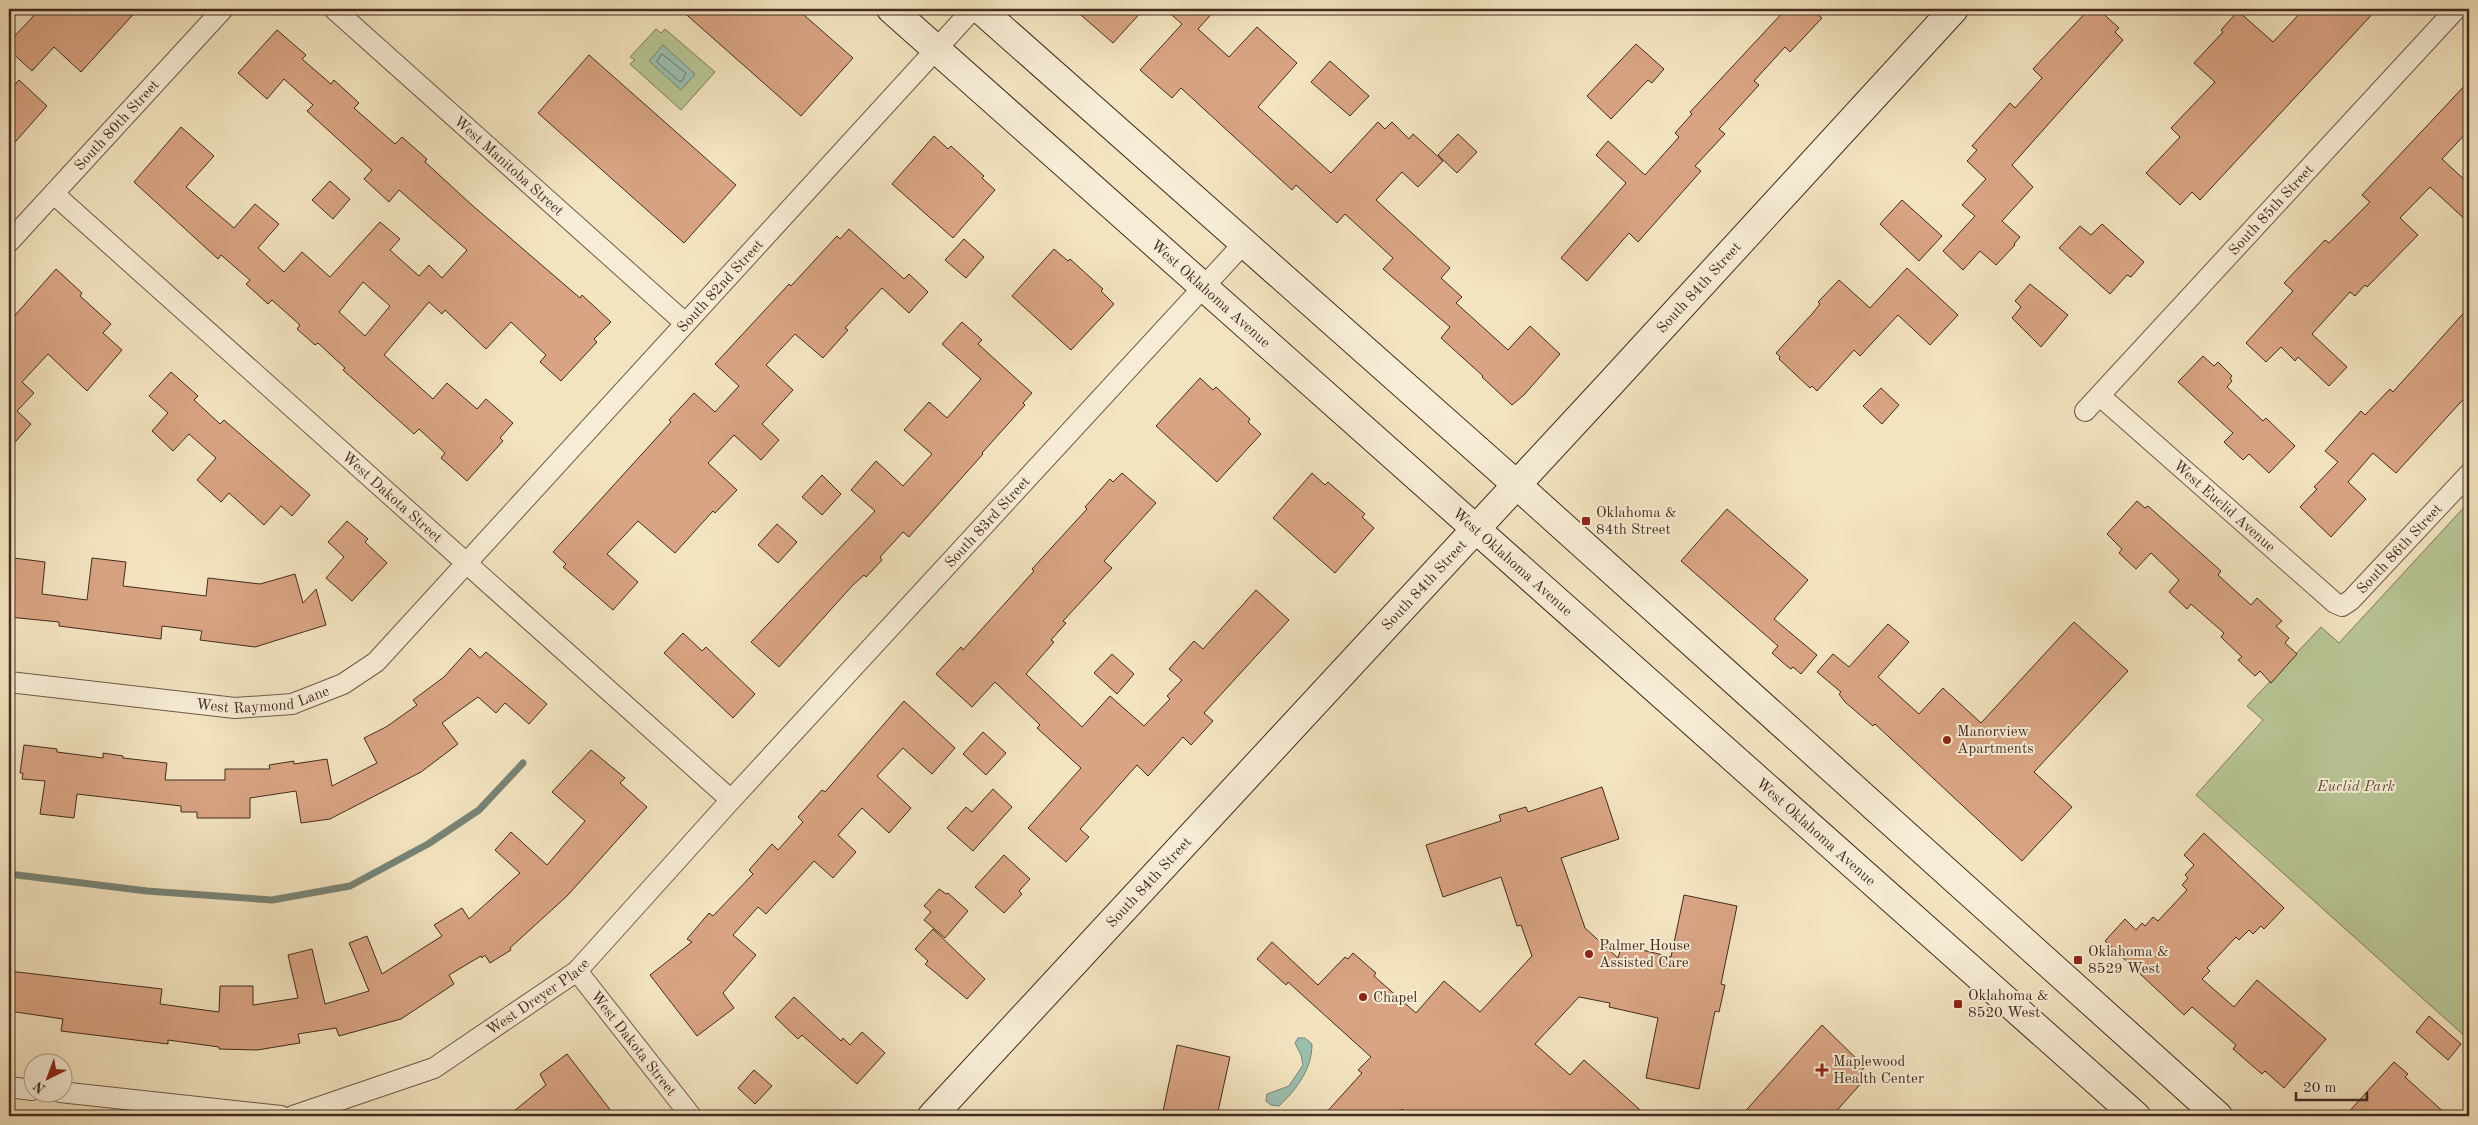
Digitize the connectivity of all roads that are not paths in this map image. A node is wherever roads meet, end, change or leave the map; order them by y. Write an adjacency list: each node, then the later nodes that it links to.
1 (224, 9): 9 (street, South 80th Street)
2 (334, 9): 13 (street, West Manitoba Street)
3 (891, 9): 8 (main road, West Oklahoma Avenue)
4 (973, 9): 8 (street, South 82nd Street)
5 (980, 9): 11 (main road)
6 (1954, 9): 17 (main road, South 84th Street)
7 (2456, 9): 14 (street, South 85th Street)
8 (937, 49): 12 (main road, West Oklahoma Avenue); 13 (street, South 82nd Street)
9 (54, 194): 10 (street, South 80th Street); 19 (street, West Dakota Street)
10 (9, 242)
11 (1244, 243): 12 (street, South 83rd Street); 17 (main road)
12 (1204, 286): 18 (main road, West Oklahoma Avenue); 22 (street, South 83rd Street)
13 (685, 323): 19 (street, South 82nd Street)
14 (2100, 396): 15 (street, South 85th Street); 20 (street, West Euclid Avenue)
15 (2085, 411)
16 (2469, 474): 20 (street, South 86th Street)
17 (1517, 485): 18 (main road, South 84th Street); 32 (main road)
18 (1477, 528): 30 (main road, South 84th Street); 31 (main road, West Oklahoma Avenue)
19 (466, 562): 21 (street, West Raymond Lane); 22 (street, West Dakota Street)
20 (2351, 600)
21 (9, 682)
22 (731, 800): 23 (street, West Dreyer Place)
23 (577, 971): 28 (street, West Dreyer Place); 29 (street, West Dakota Street)
24 (9, 1087): 25 (street)
25 (22, 1089)
26 (72, 1093): 27 (street)
27 (281, 1116)
28 (293, 1116)
29 (691, 1116)
30 (932, 1116)
31 (2136, 1116)
32 (2218, 1116)

